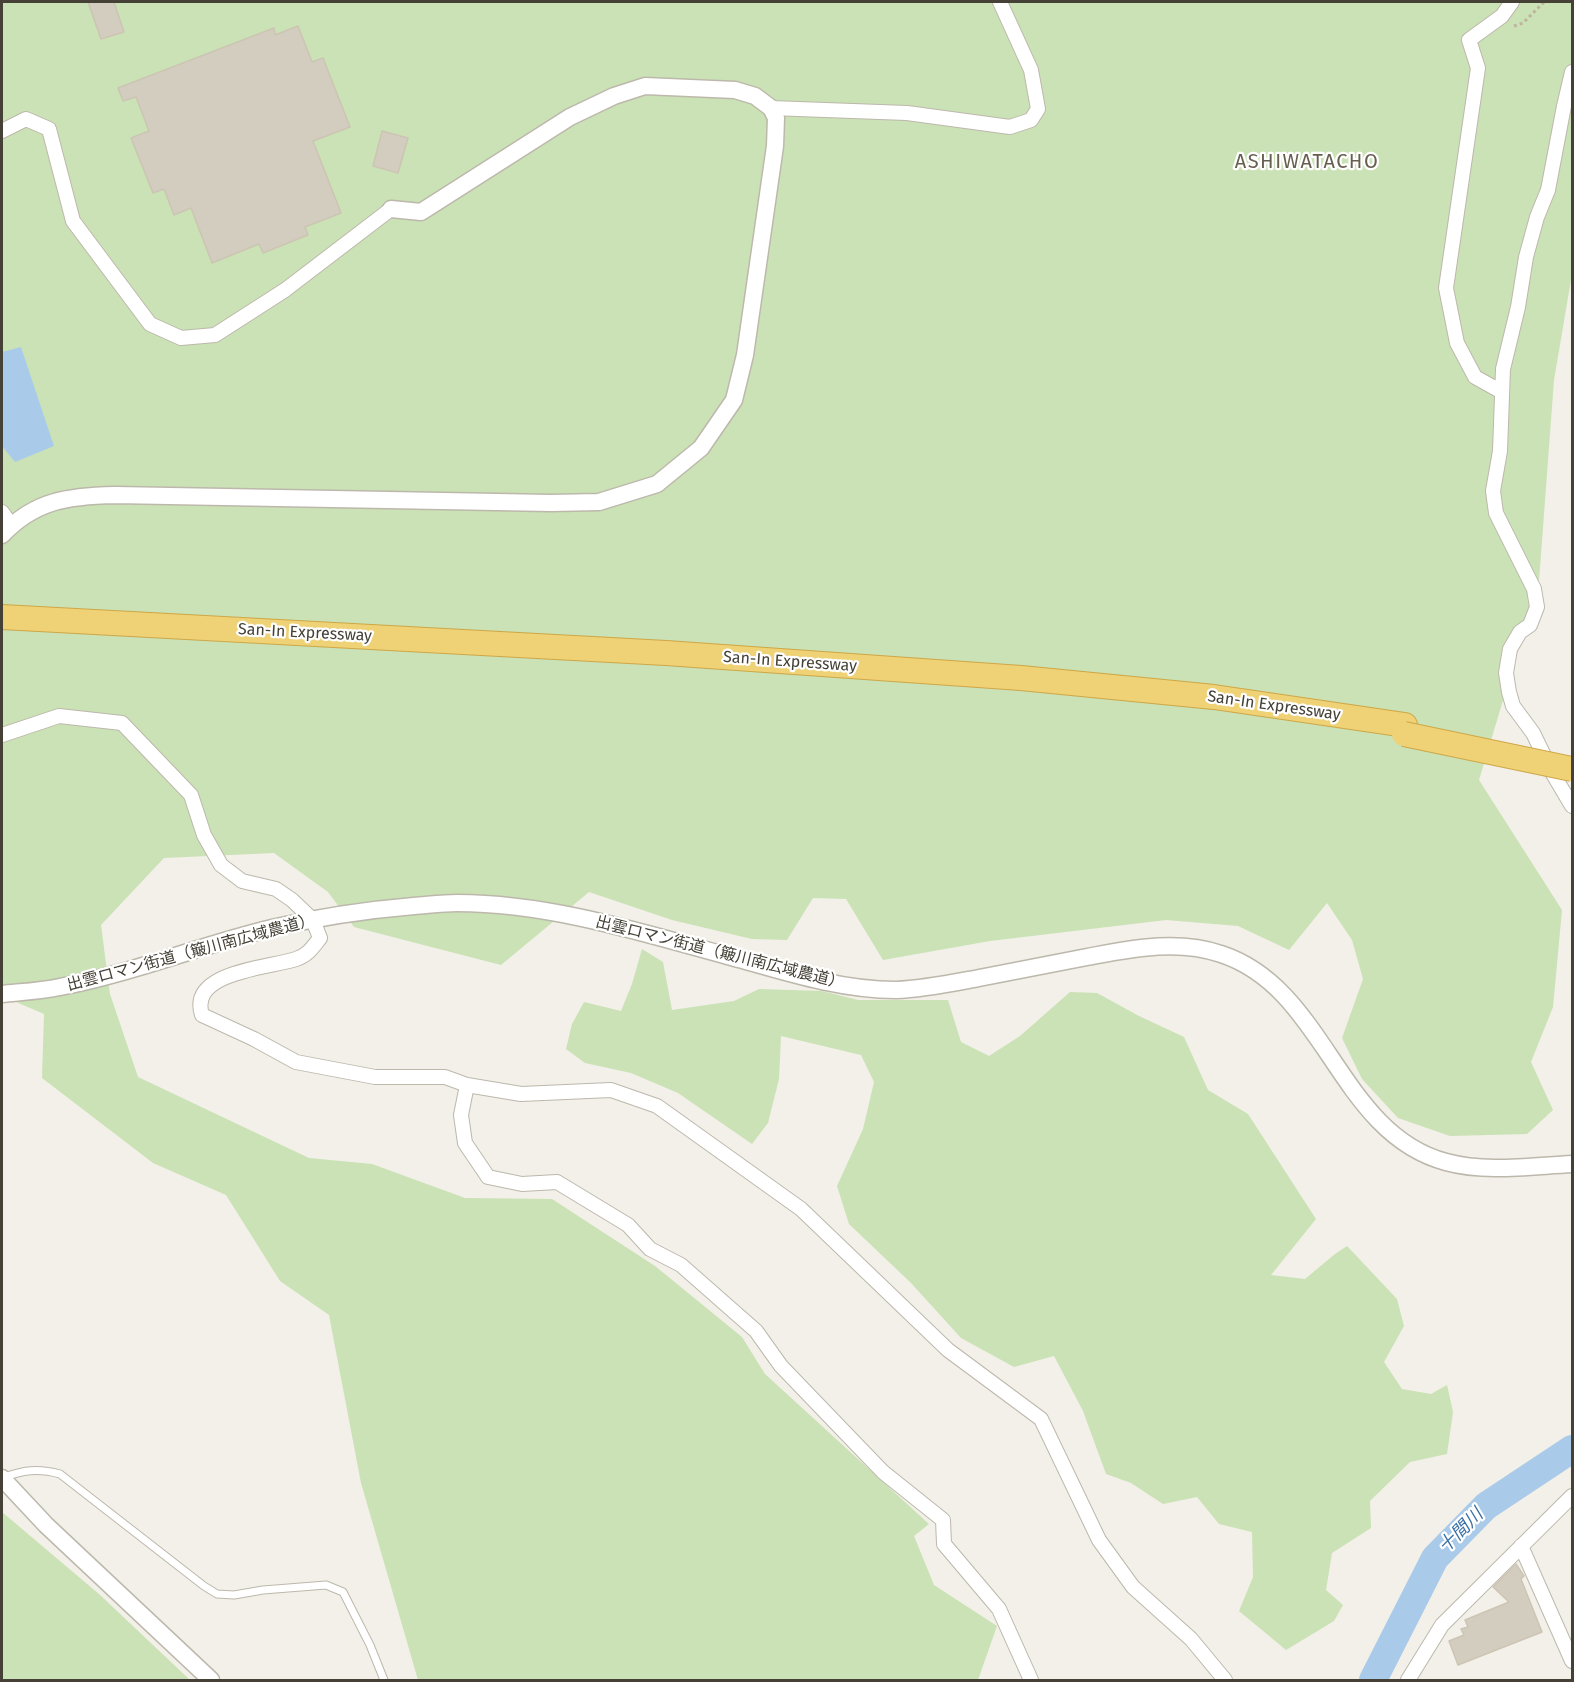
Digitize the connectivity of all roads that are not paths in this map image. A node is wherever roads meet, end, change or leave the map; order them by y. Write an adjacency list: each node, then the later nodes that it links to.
1 (1000, 2): 4 (street)
2 (1512, 2): 7 (street)
3 (1572, 72): 7 (street)
4 (771, 108): 6 (street); 8 (street)
5 (2, 131): 6 (street)
6 (391, 209)
7 (1502, 392): 15 (street)
8 (5, 524)
9 (2, 617): 11 (highway, San-In Expressway)
10 (2, 628): 11 (highway, San-In Expressway)
11 (1404, 730): 13 (highway, San-In Expressway); 14 (highway, San-In Expressway, bridge)
12 (2, 735): 16 (street)
13 (1572, 760)
14 (1572, 770)
15 (1572, 806)
16 (313, 920): 17 (street, 出雲ロマン街道（簸川南広域農道）); 18 (street); 19 (street, 出雲ロマン街道（簸川南広域農道）)
17 (2, 994)
18 (467, 1085): 26 (street); 27 (street)
19 (1572, 1164)
20 (2, 1478): 24 (street); 25 (lane)
21 (1572, 1496): 22 (street)
22 (1521, 1546): 23 (street); 28 (street)
23 (1572, 1660)
24 (211, 1680)
25 (384, 1680)
26 (1031, 1680)
27 (1224, 1680)
28 (1408, 1680)

